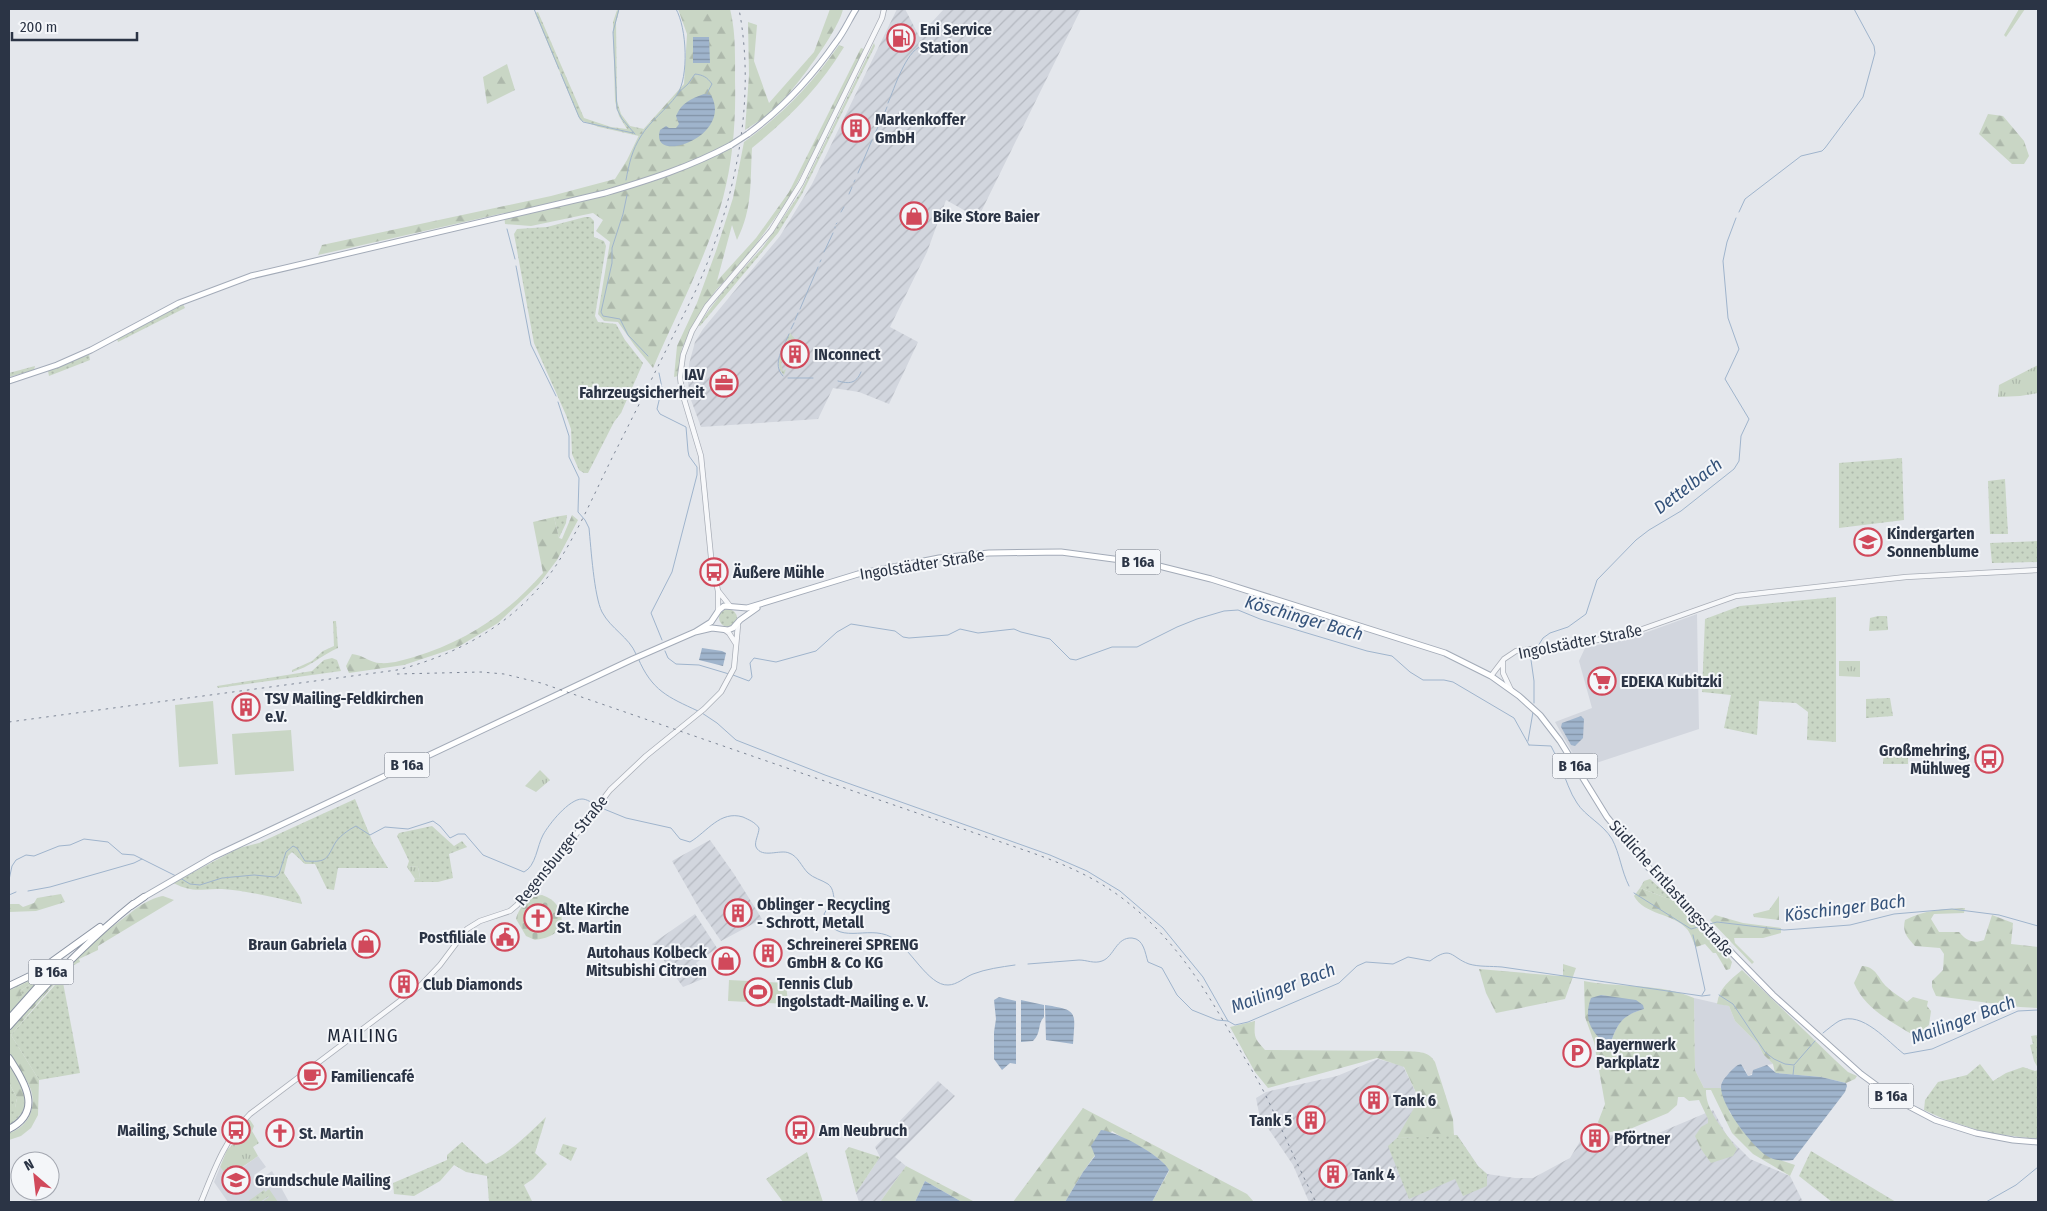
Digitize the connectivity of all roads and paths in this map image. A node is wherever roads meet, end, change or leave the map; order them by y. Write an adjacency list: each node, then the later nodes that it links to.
1 (855, 9): 3 (main road, bridge)
2 (884, 9): 5 (street)
3 (9, 381)
4 (2038, 570): 13 (street, Ingolstädter Straße)
5 (718, 591): 7 (street); 8 (street)
6 (762, 605): 7 (main road, B 16a); 9 (main road, B 16a); 14 (main road, Ingolstädter Straße / B 16a)
7 (733, 607): 8 (main road); 9 (main road)
8 (717, 614): 10 (main road); 11 (main road, B 16a)
9 (739, 622): 10 (main road); 12 (street, Regensburger Straße)
10 (723, 629): 11 (main road, B 16a); 12 (street)
11 (695, 632): 16 (main road, B 16a)
12 (737, 646): 25 (street, Regensburger Straße)
13 (1503, 661): 14 (street, Ingolstädter Straße); 15 (street)
14 (1491, 676): 15 (main road, Südliche Entlastungsstraße / B 16a)
15 (1511, 690): 24 (main road, Südliche Entlastungsstraße / B 16a)
16 (144, 897): 17 (highway, B 16a)
17 (133, 904): 18 (highway, B 16a); 21 (highway, B 16a)
18 (98, 929): 19 (highway); 20 (highway, B 16a)
19 (9, 986)
20 (9, 1019)
21 (9, 1026)
22 (9, 1058): 23 (highway)
23 (9, 1129)
24 (2038, 1142)
25 (201, 1202)

